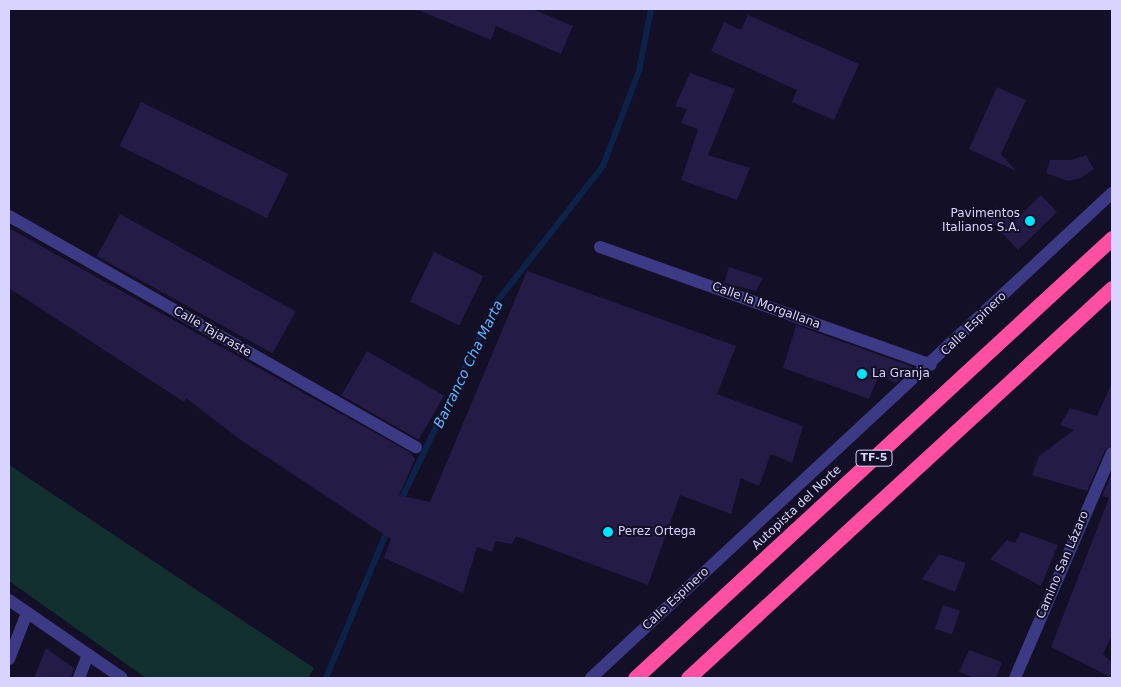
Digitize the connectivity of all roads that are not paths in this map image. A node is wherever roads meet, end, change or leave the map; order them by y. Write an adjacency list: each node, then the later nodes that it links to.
1 (1112, 192): 6 (street, Calle Espinero)
2 (9, 216): 7 (street, Calle Tajaraste)
3 (1112, 238): 16 (highway, Autopista del Norte / TF-5)
4 (600, 247): 6 (street, Calle la Morgallana)
5 (1112, 288): 17 (highway, TF-5)
6 (931, 365): 15 (street, Calle Espinero)
7 (416, 447)
8 (1112, 452): 18 (street, Camino San Lázaro)
9 (9, 600): 10 (street)
10 (27, 613): 11 (street); 12 (street)
11 (88, 655): 13 (street); 14 (street)
12 (9, 659)
13 (79, 678)
14 (122, 678)
15 (591, 678)
16 (635, 678)
17 (688, 678)
18 (1015, 678)

